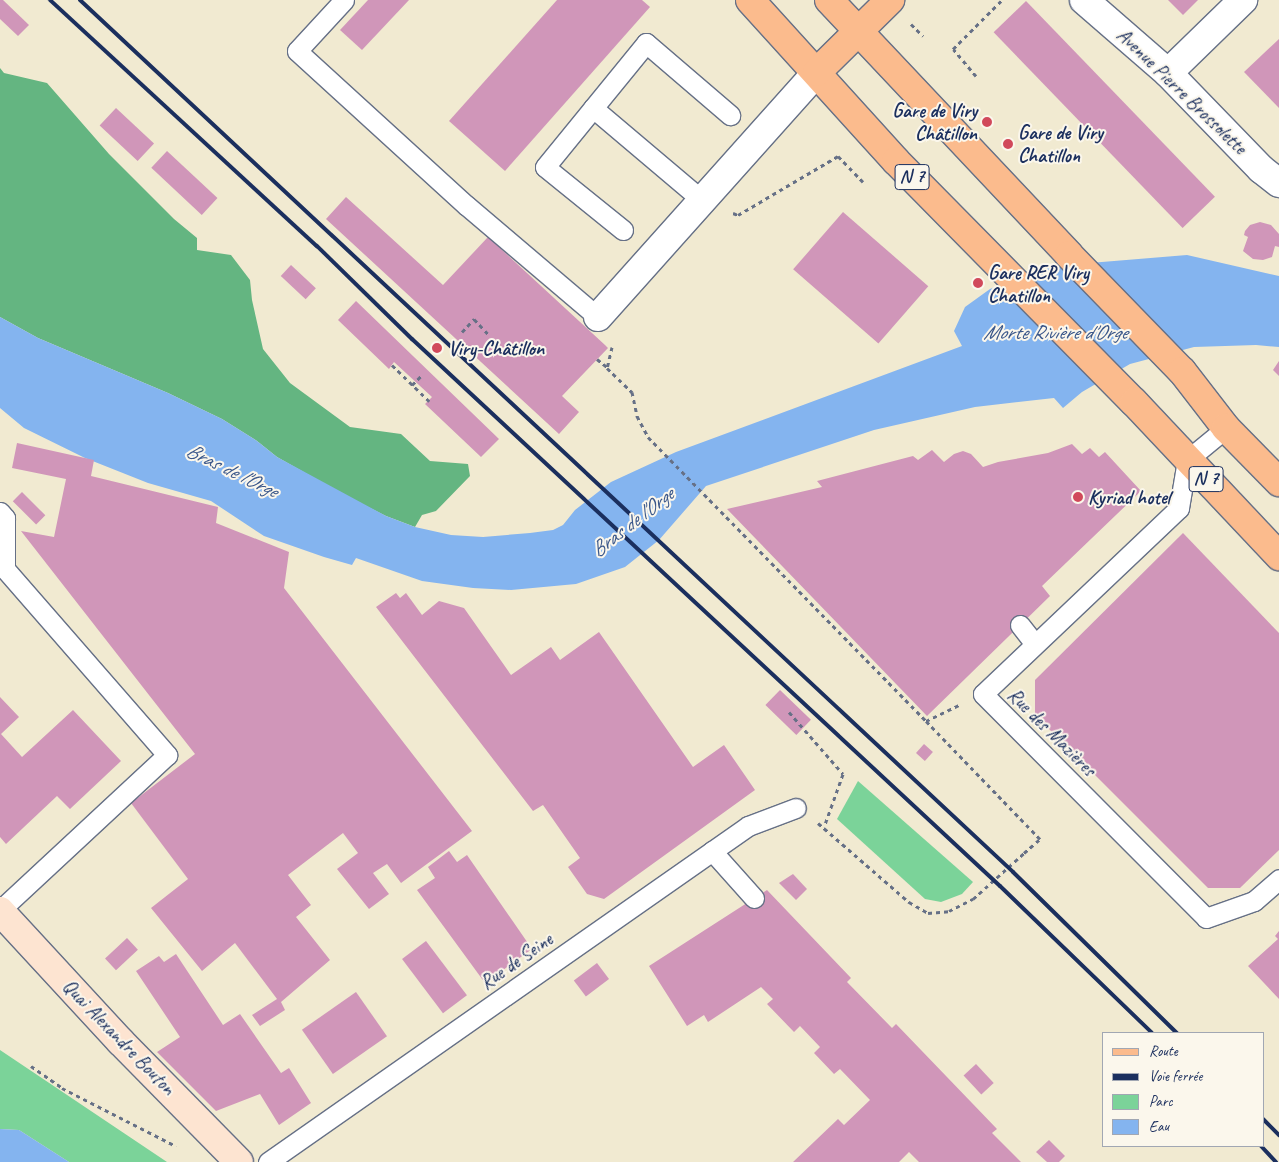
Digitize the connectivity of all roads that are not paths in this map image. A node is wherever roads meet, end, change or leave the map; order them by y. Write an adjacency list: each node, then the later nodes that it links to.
1 (344, 0): 15 (lane)
2 (750, 0): 8 (main road, N 7)
3 (829, 0): 7 (main road, N 7)
4 (890, 0): 7 (main road)
5 (1243, 0): 9 (street)
6 (1097, 4): 9 (street, Avenue Pierre Brossolette)
7 (860, 32): 8 (main road); 16 (main road, N 7)
8 (817, 72): 13 (street); 17 (main road, N 7)
9 (1168, 72): 12 (street, Avenue Pierre Brossolette)
10 (593, 108): 11 (lane); 13 (lane); 14 (lane)
11 (730, 115)
12 (1279, 183)
13 (703, 201): 15 (street)
14 (623, 230)
15 (598, 317)
16 (1226, 428): 17 (lane); 18 (main road, N 7)
17 (1187, 460): 20 (main road, N 7); 22 (lane, Rue des Mazières)
18 (1279, 482)
19 (0, 512): 27 (lane)
20 (1279, 556)
21 (1020, 626): 22 (lane)
22 (1035, 644): 25 (lane, Rue des Mazières)
23 (796, 808): 24 (lane, Rue de Seine)
24 (712, 852): 26 (lane); 29 (lane, Rue de Seine)
25 (1279, 879)
26 (754, 898)
27 (0, 910): 28 (main road, Quai Alexandre Bouton)
28 (239, 1162)
29 (268, 1162)

